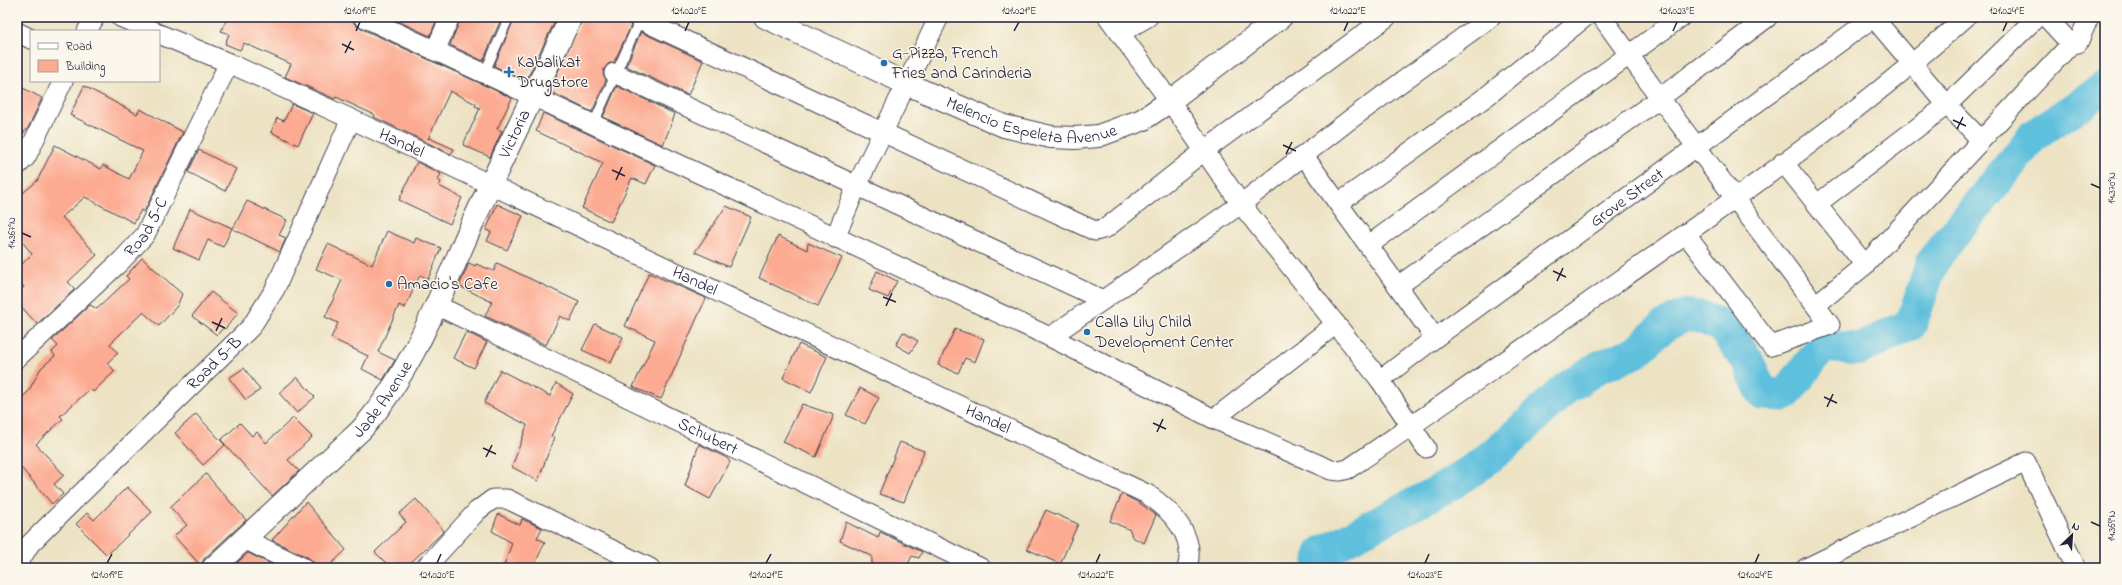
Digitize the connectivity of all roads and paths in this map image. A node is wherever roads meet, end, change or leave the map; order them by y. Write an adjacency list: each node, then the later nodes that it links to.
1 (95, 17): 24 (street)
2 (120, 17): 25 (street)
3 (363, 17): 31 (street)
4 (450, 17): 31 (street)
5 (509, 17): 36 (lane)
6 (571, 17): 39 (street, Victoria)
7 (765, 17): 38 (street, Melencio Espeleta Avenue)
8 (939, 17): 38 (street)
9 (1108, 17): 27 (street)
10 (1148, 17): 27 (street)
11 (1281, 17): 41 (street, Melencio Espeleta Avenue)
12 (1387, 17): 48 (street)
13 (1491, 17): 49 (street)
14 (1585, 17): 55 (street)
15 (1602, 17): 32 (street)
16 (1681, 17): 32 (street)
17 (1768, 17): 40 (street)
18 (1874, 17): 34 (street); 47 (street, Grove Street)
19 (1966, 17): 34 (street)
20 (2037, 17): 42 (street)
21 (2046, 17): 30 (street)
22 (2089, 17): 30 (street)
23 (640, 18): 35 (lane); 45 (street)
24 (88, 30)
25 (151, 30)
26 (17, 32): 29 (street)
27 (1120, 33): 41 (street)
28 (160, 34): 33 (street, Handel)
29 (30, 38)
30 (2071, 44): 46 (street)
31 (435, 51): 36 (street)
32 (1629, 54): 40 (street); 60 (street)
33 (229, 63): 43 (street, Handel); 69 (street, Road 5-C)
34 (1913, 64): 42 (street); 50 (street)
35 (614, 73): 44 (lane); 53 (street)
36 (484, 74): 39 (street)
37 (63, 82): 51 (street)
38 (907, 84): 41 (street, Melencio Espeleta Avenue); 45 (street)
39 (532, 97): 44 (street); 52 (street, Victoria)
40 (1660, 98): 47 (street); 62 (street)
41 (1170, 101): 48 (street)
42 (1947, 105): 46 (street); 57 (street)
43 (351, 119): 52 (street, Handel); 75 (street, Road 5-B)
44 (593, 125): 59 (street)
45 (883, 132): 48 (street); 53 (street)
46 (1982, 140): 61 (street)
47 (1695, 146): 54 (street); 68 (street, Grove Street)
48 (1204, 151): 56 (street)
49 (1304, 156): 55 (street); 56 (street)
50 (1783, 162): 54 (street); 57 (street)
51 (17, 166)
52 (490, 186): 65 (street, Jade Avenue); 81 (street, Handel)
53 (857, 186): 59 (street); 63 (street)
54 (1735, 199): 58 (street); 64 (street)
55 (1339, 203): 60 (street)
56 (1242, 204): 63 (street); 66 (street)
57 (1817, 204): 61 (street)
58 (1686, 234): 64 (street); 72 (street)
59 (835, 238): 67 (street)
60 (1369, 245): 62 (street)
61 (1865, 265): 64 (street)
62 (1398, 286): 68 (street)
63 (1103, 300): 67 (street)
64 (1814, 302)
65 (436, 305): 74 (street, Jade Avenue); 80 (street, Schubert)
66 (1336, 324): 70 (street); 71 (street)
67 (1050, 337): 71 (street)
68 (1435, 338): 70 (street, Grove Street)
69 (17, 358)
70 (1380, 380): 72 (street)
71 (1214, 419): 72 (street)
72 (1410, 427): 73 (street)
73 (1426, 448)
74 (244, 539): 76 (street, Jade Avenue); 77 (street)
75 (17, 565)
76 (213, 568)
77 (304, 568)
78 (425, 568): 79 (street)
79 (650, 568)
80 (981, 568)
81 (1187, 568)
82 (1806, 568): 83 (street)
83 (2076, 568)

